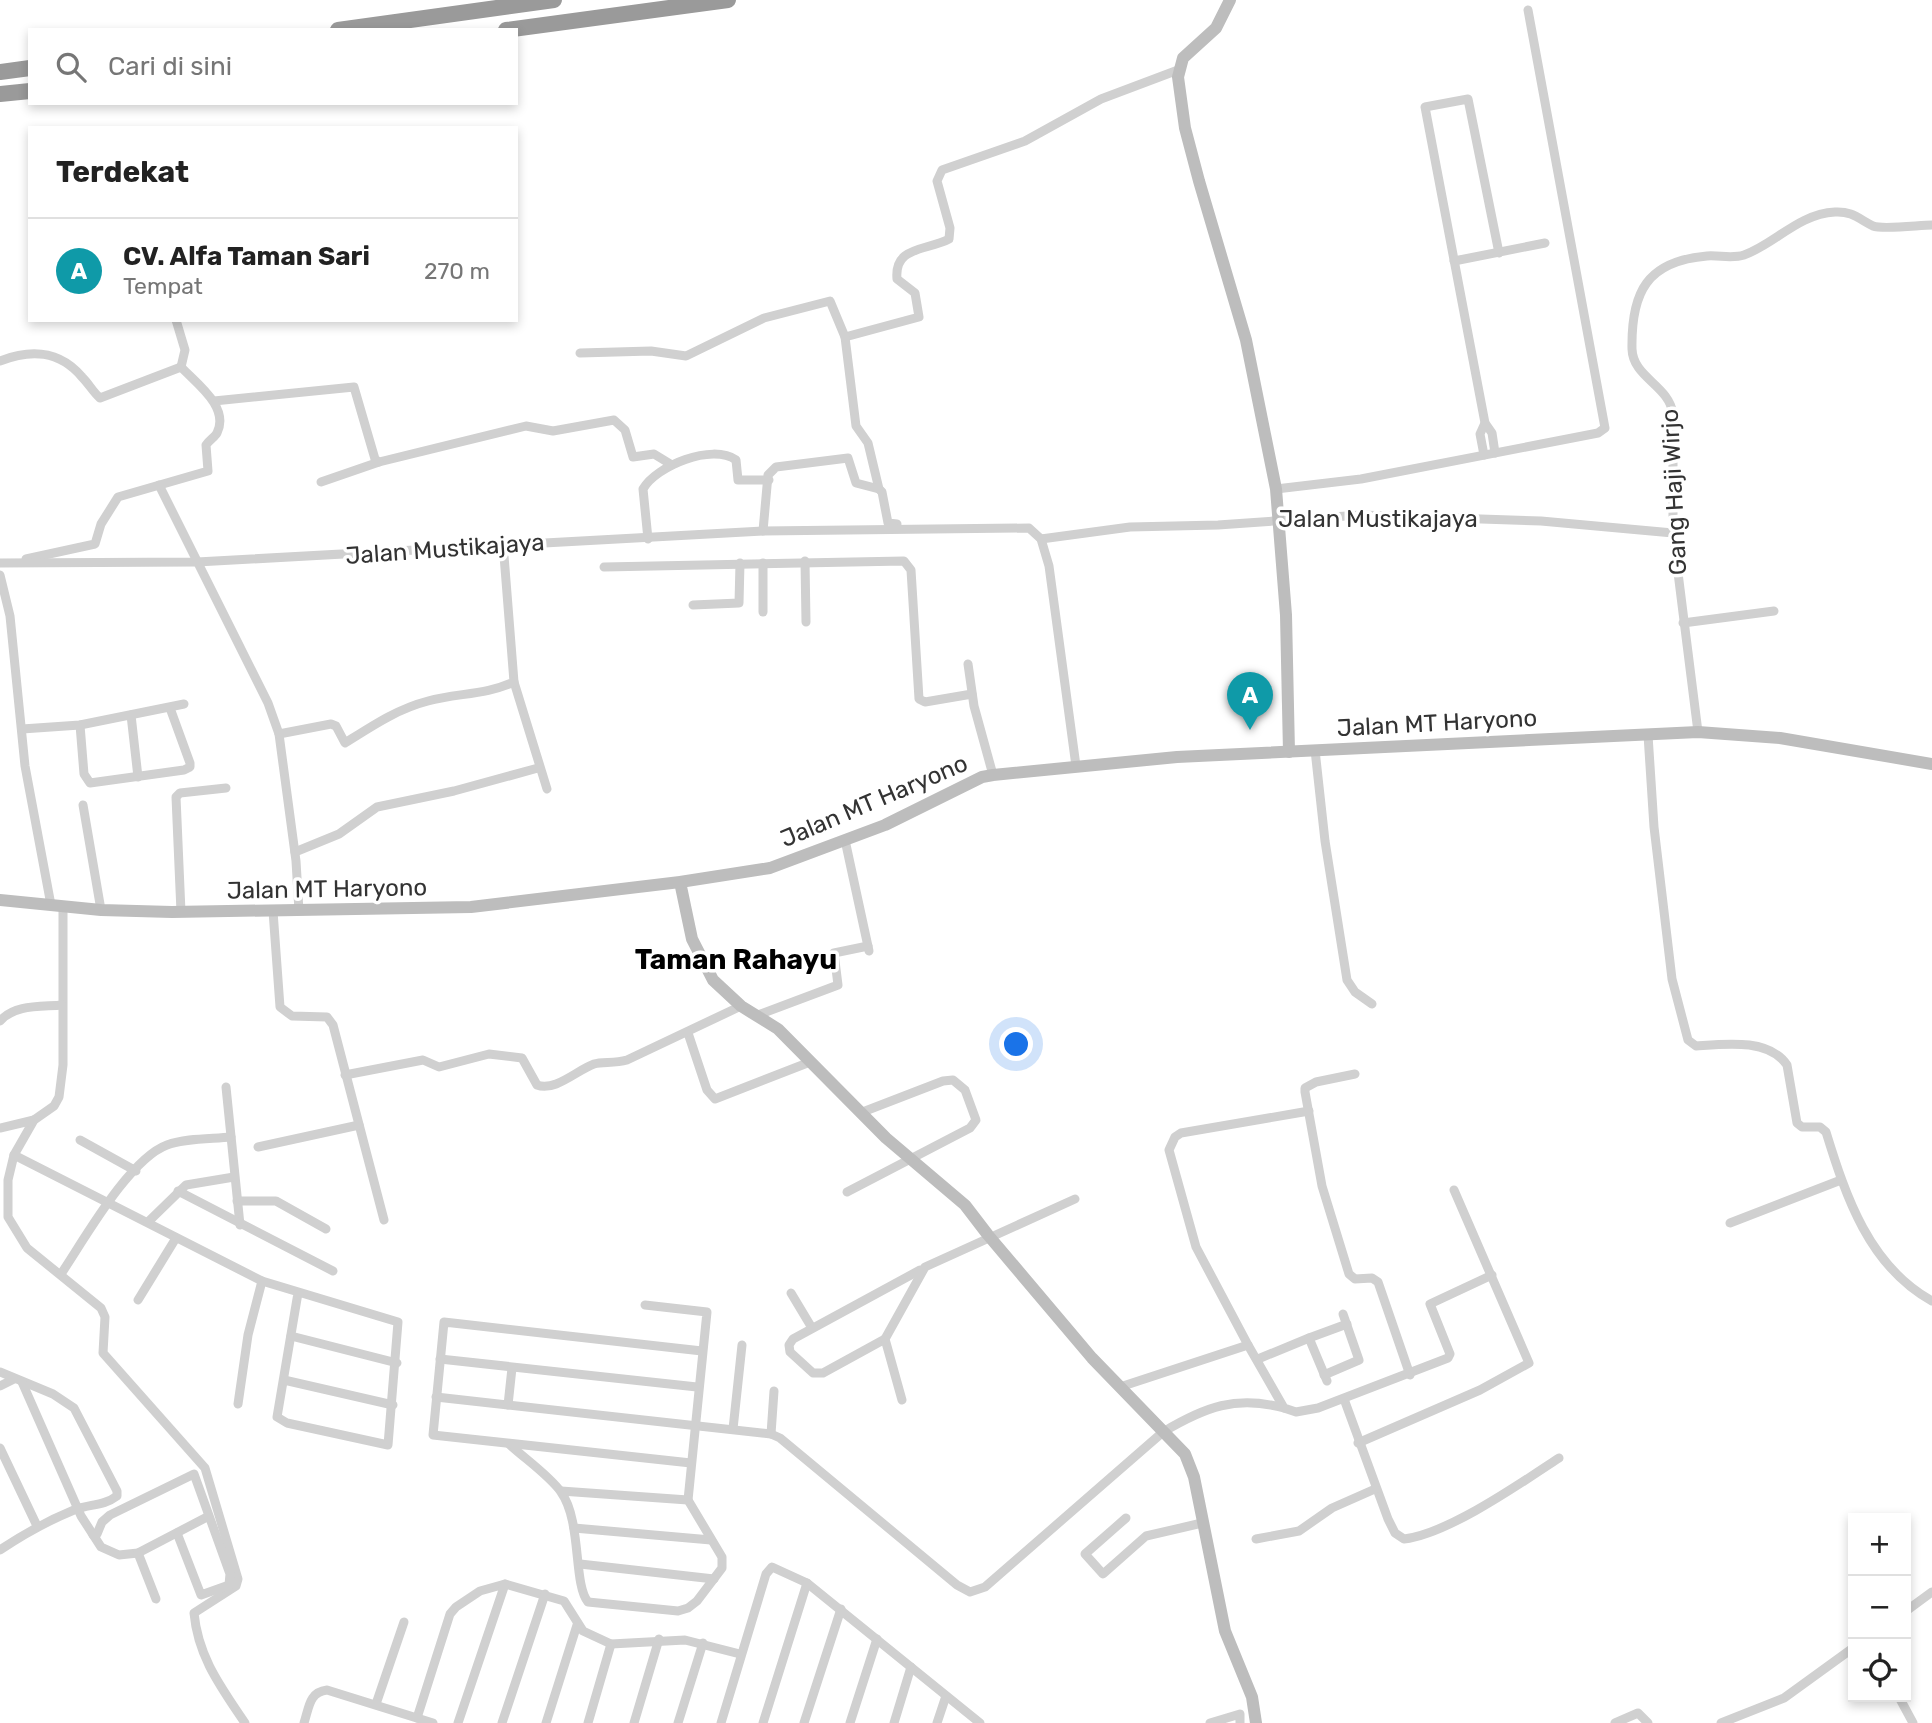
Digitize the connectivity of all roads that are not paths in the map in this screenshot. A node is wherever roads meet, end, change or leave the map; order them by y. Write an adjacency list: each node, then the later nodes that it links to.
1 (554, 0): 5 (highway)
2 (728, 0): 6 (highway)
3 (1230, 0): 8 (main road)
4 (1528, 10): 23 (street)
5 (352, 28)
6 (518, 28)
7 (28, 68): 9 (highway)
8 (1178, 70): 17 (street); 31 (main road)
9 (0, 72)
10 (28, 91): 11 (highway)
11 (0, 94)
12 (1932, 225): 34 (street, Gang Haji Wirjo)
13 (1545, 243): 14 (street)
14 (1499, 253): 15 (street); 15 (street)
15 (1454, 261): 22 (street)
16 (177, 322): 20 (street)
17 (845, 337): 18 (street); 30 (street)
18 (580, 353)
19 (0, 361): 20 (street)
20 (181, 368): 21 (street)
21 (214, 401): 25 (street); 29 (street)
22 (1485, 423): 23 (street); 24 (street)
23 (1496, 453): 24 (street)
24 (1484, 455): 31 (street)
25 (379, 462): 26 (street); 28 (street)
26 (672, 465): 27 (street); 36 (street)
27 (769, 480): 30 (street); 33 (street)
28 (321, 482)
29 (159, 485): 40 (street); 41 (street)
30 (879, 489): 35 (street)
31 (1276, 489): 32 (main road)
32 (1280, 518): 34 (street, Jalan Mustikajaya); 35 (street, Jalan Mustikajaya); 63 (main road)
33 (763, 531): 35 (street, Jalan Mustikajaya); 36 (street, Jalan Mustikajaya)
34 (1673, 533): 50 (street, Gang Haji Wirjo)
35 (1038, 535): 65 (street)
36 (648, 540): 37 (street, Jalan Mustikajaya)
37 (503, 543): 41 (street, Jalan Mustikajaya); 52 (street)
38 (805, 561): 43 (street); 49 (street); 53 (street)
39 (0, 562): 40 (street, Jalan Mustikajaya)
40 (15, 562): 41 (street, Jalan Mustikajaya)
41 (197, 562): 60 (street)
42 (740, 563): 43 (street); 44 (street); 46 (street)
43 (763, 563): 48 (street)
44 (604, 567)
45 (0, 575): 58 (street)
46 (693, 605)
47 (1774, 611): 50 (street)
48 (763, 612)
49 (806, 622)
50 (1683, 623): 59 (street, Gang Haji Wirjo)
51 (968, 664): 53 (street)
52 (514, 682): 60 (street); 66 (street)
53 (972, 694): 67 (street)
54 (184, 704): 55 (street)
55 (170, 708): 56 (street); 68 (street)
56 (131, 715): 57 (street); 68 (street)
57 (80, 725): 58 (street); 68 (street)
58 (22, 729): 76 (street)
59 (1698, 732): 61 (main road, Jalan MT Haryono); 64 (main road, Jalan MT Haryono)
60 (279, 734): 73 (street)
61 (1648, 735): 62 (main road, Jalan MT Haryono); 103 (street)
62 (1315, 750): 63 (main road, Jalan MT Haryono); 81 (street)
63 (1289, 752): 65 (main road, Jalan MT Haryono)
64 (1932, 764)
65 (1076, 766): 67 (main road, Jalan MT Haryono)
66 (538, 768): 70 (street); 73 (street)
67 (993, 775): 72 (main road, Jalan MT Haryono)
68 (138, 777)
69 (226, 788): 80 (street)
70 (547, 789)
71 (83, 805): 77 (street)
72 (845, 840): 74 (main road, Jalan MT Haryono); 84 (street)
73 (295, 852): 79 (street)
74 (680, 882): 79 (main road, Jalan MT Haryono); 83 (main road)
75 (0, 900): 76 (main road, Jalan MT Haryono)
76 (57, 906): 77 (main road, Jalan MT Haryono); 82 (street)
77 (101, 910): 80 (main road, Jalan MT Haryono)
78 (273, 911): 79 (main road, Jalan MT Haryono); 80 (main road, Jalan MT Haryono); 89 (street)
79 (299, 911)
80 (181, 912)
81 (1372, 1004)
82 (62, 1005): 85 (street); 93 (street)
83 (741, 1006): 84 (main road); 86 (street)
84 (758, 1015): 87 (main road)
85 (0, 1021)
86 (688, 1033): 87 (street); 89 (street)
87 (810, 1062): 92 (main road)
88 (1355, 1074): 91 (street)
89 (345, 1075): 94 (street)
90 (226, 1087): 96 (street)
91 (1309, 1111): 133 (street); 141 (street)
92 (860, 1113): 100 (main road); 100 (street)
93 (34, 1121): 95 (street); 99 (street)
94 (359, 1125): 98 (street); 110 (street)
95 (0, 1128)
96 (231, 1137): 101 (street); 102 (street)
97 (80, 1140): 101 (street)
98 (258, 1147)
99 (14, 1155): 109 (street); 119 (street)
100 (909, 1159): 106 (street); 115 (main road)
101 (136, 1171): 109 (street)
102 (234, 1178): 105 (street); 108 (street)
103 (1841, 1180): 112 (street); 125 (street)
104 (1454, 1190): 120 (street)
105 (178, 1191): 111 (street); 113 (street)
106 (847, 1192)
107 (1075, 1199): 115 (street)
108 (237, 1201): 113 (street); 114 (street)
109 (108, 1204): 111 (street); 119 (street)
110 (384, 1220)
111 (148, 1222): 116 (street)
112 (1730, 1223)
113 (240, 1224): 118 (street)
114 (326, 1229)
115 (988, 1236): 117 (street); 146 (main road)
116 (176, 1238): 121 (street); 124 (street)
117 (925, 1267): 129 (street); 132 (street)
118 (333, 1270)
119 (61, 1274): 201 (street)
120 (1492, 1275): 141 (street); 159 (street)
121 (262, 1281): 122 (street); 151 (street)
122 (298, 1293): 130 (street); 138 (street)
123 (791, 1293): 129 (street)
124 (138, 1300)
125 (1932, 1301)
126 (645, 1305): 135 (street)
127 (1343, 1314): 128 (street)
128 (1346, 1324): 131 (street); 131 (street)
129 (812, 1328): 132 (street)
130 (291, 1336): 138 (street); 143 (street)
131 (1308, 1338): 137 (street)
132 (885, 1339): 150 (street)
133 (1248, 1345): 137 (street); 146 (street)
134 (742, 1346): 156 (street)
135 (702, 1352): 136 (street); 145 (street)
136 (440, 1359): 139 (street); 148 (street)
137 (1258, 1359): 154 (street)
138 (397, 1363): 152 (street)
139 (512, 1368): 145 (street); 153 (street)
140 (0, 1372): 142 (street)
141 (1410, 1375): 149 (street)
142 (18, 1380): 144 (street); 167 (street); 167 (street)
143 (284, 1380): 152 (street); 152 (street)
144 (0, 1386)
145 (697, 1387): 155 (street)
146 (1120, 1387): 157 (main road)
147 (774, 1391): 158 (street)
148 (436, 1397): 153 (street); 160 (street)
149 (1344, 1399): 154 (street); 159 (street)
150 (902, 1400)
151 (238, 1404)
152 (393, 1405)
153 (508, 1405): 155 (street)
154 (1284, 1408): 157 (street)
155 (695, 1424): 156 (street); 163 (street)
156 (733, 1429): 158 (street)
157 (1163, 1432): 158 (street); 170 (main road)
158 (771, 1434)
159 (1358, 1443): 164 (street)
160 (509, 1444): 163 (street); 165 (street)
161 (0, 1448): 171 (street)
162 (1559, 1458): 164 (street)
163 (691, 1463): 166 (street)
164 (1375, 1489): 176 (street)
165 (561, 1491): 166 (street); 172 (street)
166 (688, 1500): 175 (street)
167 (80, 1512): 171 (street); 174 (street)
168 (207, 1517): 173 (street); 173 (street); 174 (street)
169 (1126, 1518): 170 (street)
170 (1202, 1523): 219 (main road)
171 (37, 1526): 177 (street)
172 (574, 1528): 175 (street); 179 (street)
173 (177, 1533): 178 (street)
174 (93, 1535): 178 (street)
175 (711, 1539): 180 (street)
176 (1256, 1539)
177 (0, 1549)
178 (138, 1553): 185 (street)
179 (580, 1564): 180 (street); 180 (street)
180 (714, 1579)
181 (807, 1583): 187 (street); 195 (street); 211 (street)
182 (505, 1584): 184 (street); 200 (street); 204 (street)
183 (1932, 1592): 186 (street)
184 (545, 1594): 189 (street); 205 (street)
185 (156, 1599)
186 (1911, 1607)
187 (841, 1609): 191 (street); 212 (street)
188 (404, 1622): 199 (street)
189 (576, 1625): 193 (street); 206 (street)
190 (659, 1639): 192 (street); 193 (street); 208 (street)
191 (877, 1639): 196 (street); 213 (street)
192 (703, 1643): 195 (street); 209 (street)
193 (611, 1644): 207 (street)
194 (1848, 1652): 222 (street)
195 (740, 1654): 210 (street)
196 (911, 1667): 197 (street); 214 (street)
197 (946, 1696): 215 (street); 216 (street)
198 (1902, 1702): 223 (street)
199 (376, 1704): 200 (street); 202 (street)
200 (417, 1718): 203 (street)
201 (244, 1723)
202 (304, 1723)
203 (433, 1723)
204 (458, 1723)
205 (502, 1723)
206 (546, 1723)
207 (588, 1723)
208 (635, 1723)
209 (678, 1723)
210 (721, 1723)
211 (763, 1723)
212 (804, 1723)
213 (850, 1723)
214 (894, 1723)
215 (937, 1723)
216 (980, 1723)
217 (1210, 1723): 218 (street)
218 (1240, 1723)
219 (1256, 1723)
220 (1615, 1723): 221 (street)
221 (1648, 1723)
222 (1721, 1723)
223 (1913, 1723)

